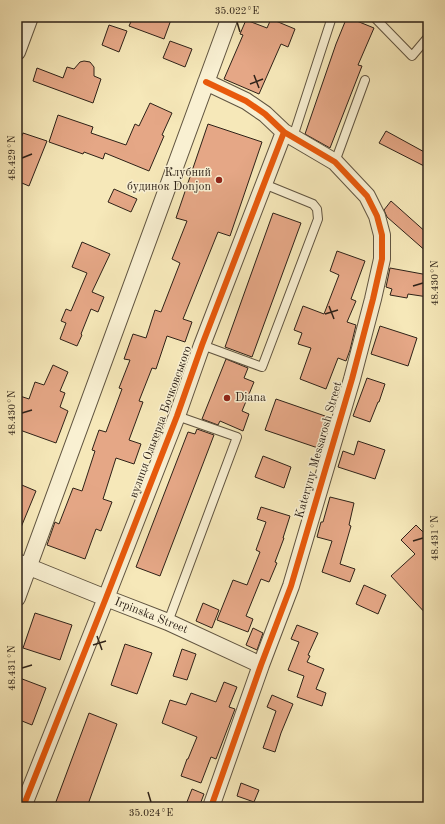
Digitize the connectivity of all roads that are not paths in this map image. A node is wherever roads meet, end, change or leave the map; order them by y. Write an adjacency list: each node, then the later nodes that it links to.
1 (30, 17): 6 (street)
2 (230, 17): 8 (street)
3 (332, 17): 9 (lane)
4 (374, 17): 5 (lane)
5 (428, 37)
6 (17, 52)
7 (365, 80): 10 (lane)
8 (206, 82): 9 (street); 14 (street)
9 (289, 134): 10 (street, Kateryny Messarosh Street); 11 (street, вулиця Ольгерда Бочковського)
10 (335, 162): 18 (street, Kateryny Messarosh Street)
11 (264, 184): 12 (street, вулиця Ольгерда Бочковського); 12 (lane)
12 (202, 345): 13 (street, вулиця Ольгерда Бочковського)
13 (177, 416): 16 (street, вулиця Ольгерда Бочковського); 17 (lane)
14 (23, 565): 15 (street); 16 (street, Irpinska Street)
15 (17, 598)
16 (106, 598): 17 (street, Irpinska Street); 19 (street, вулиця Ольгерда Бочковського)
17 (168, 622): 18 (street, Irpinska Street)
18 (261, 665): 20 (street, Kateryny Messarosh Street)
19 (23, 807)
20 (211, 807)

